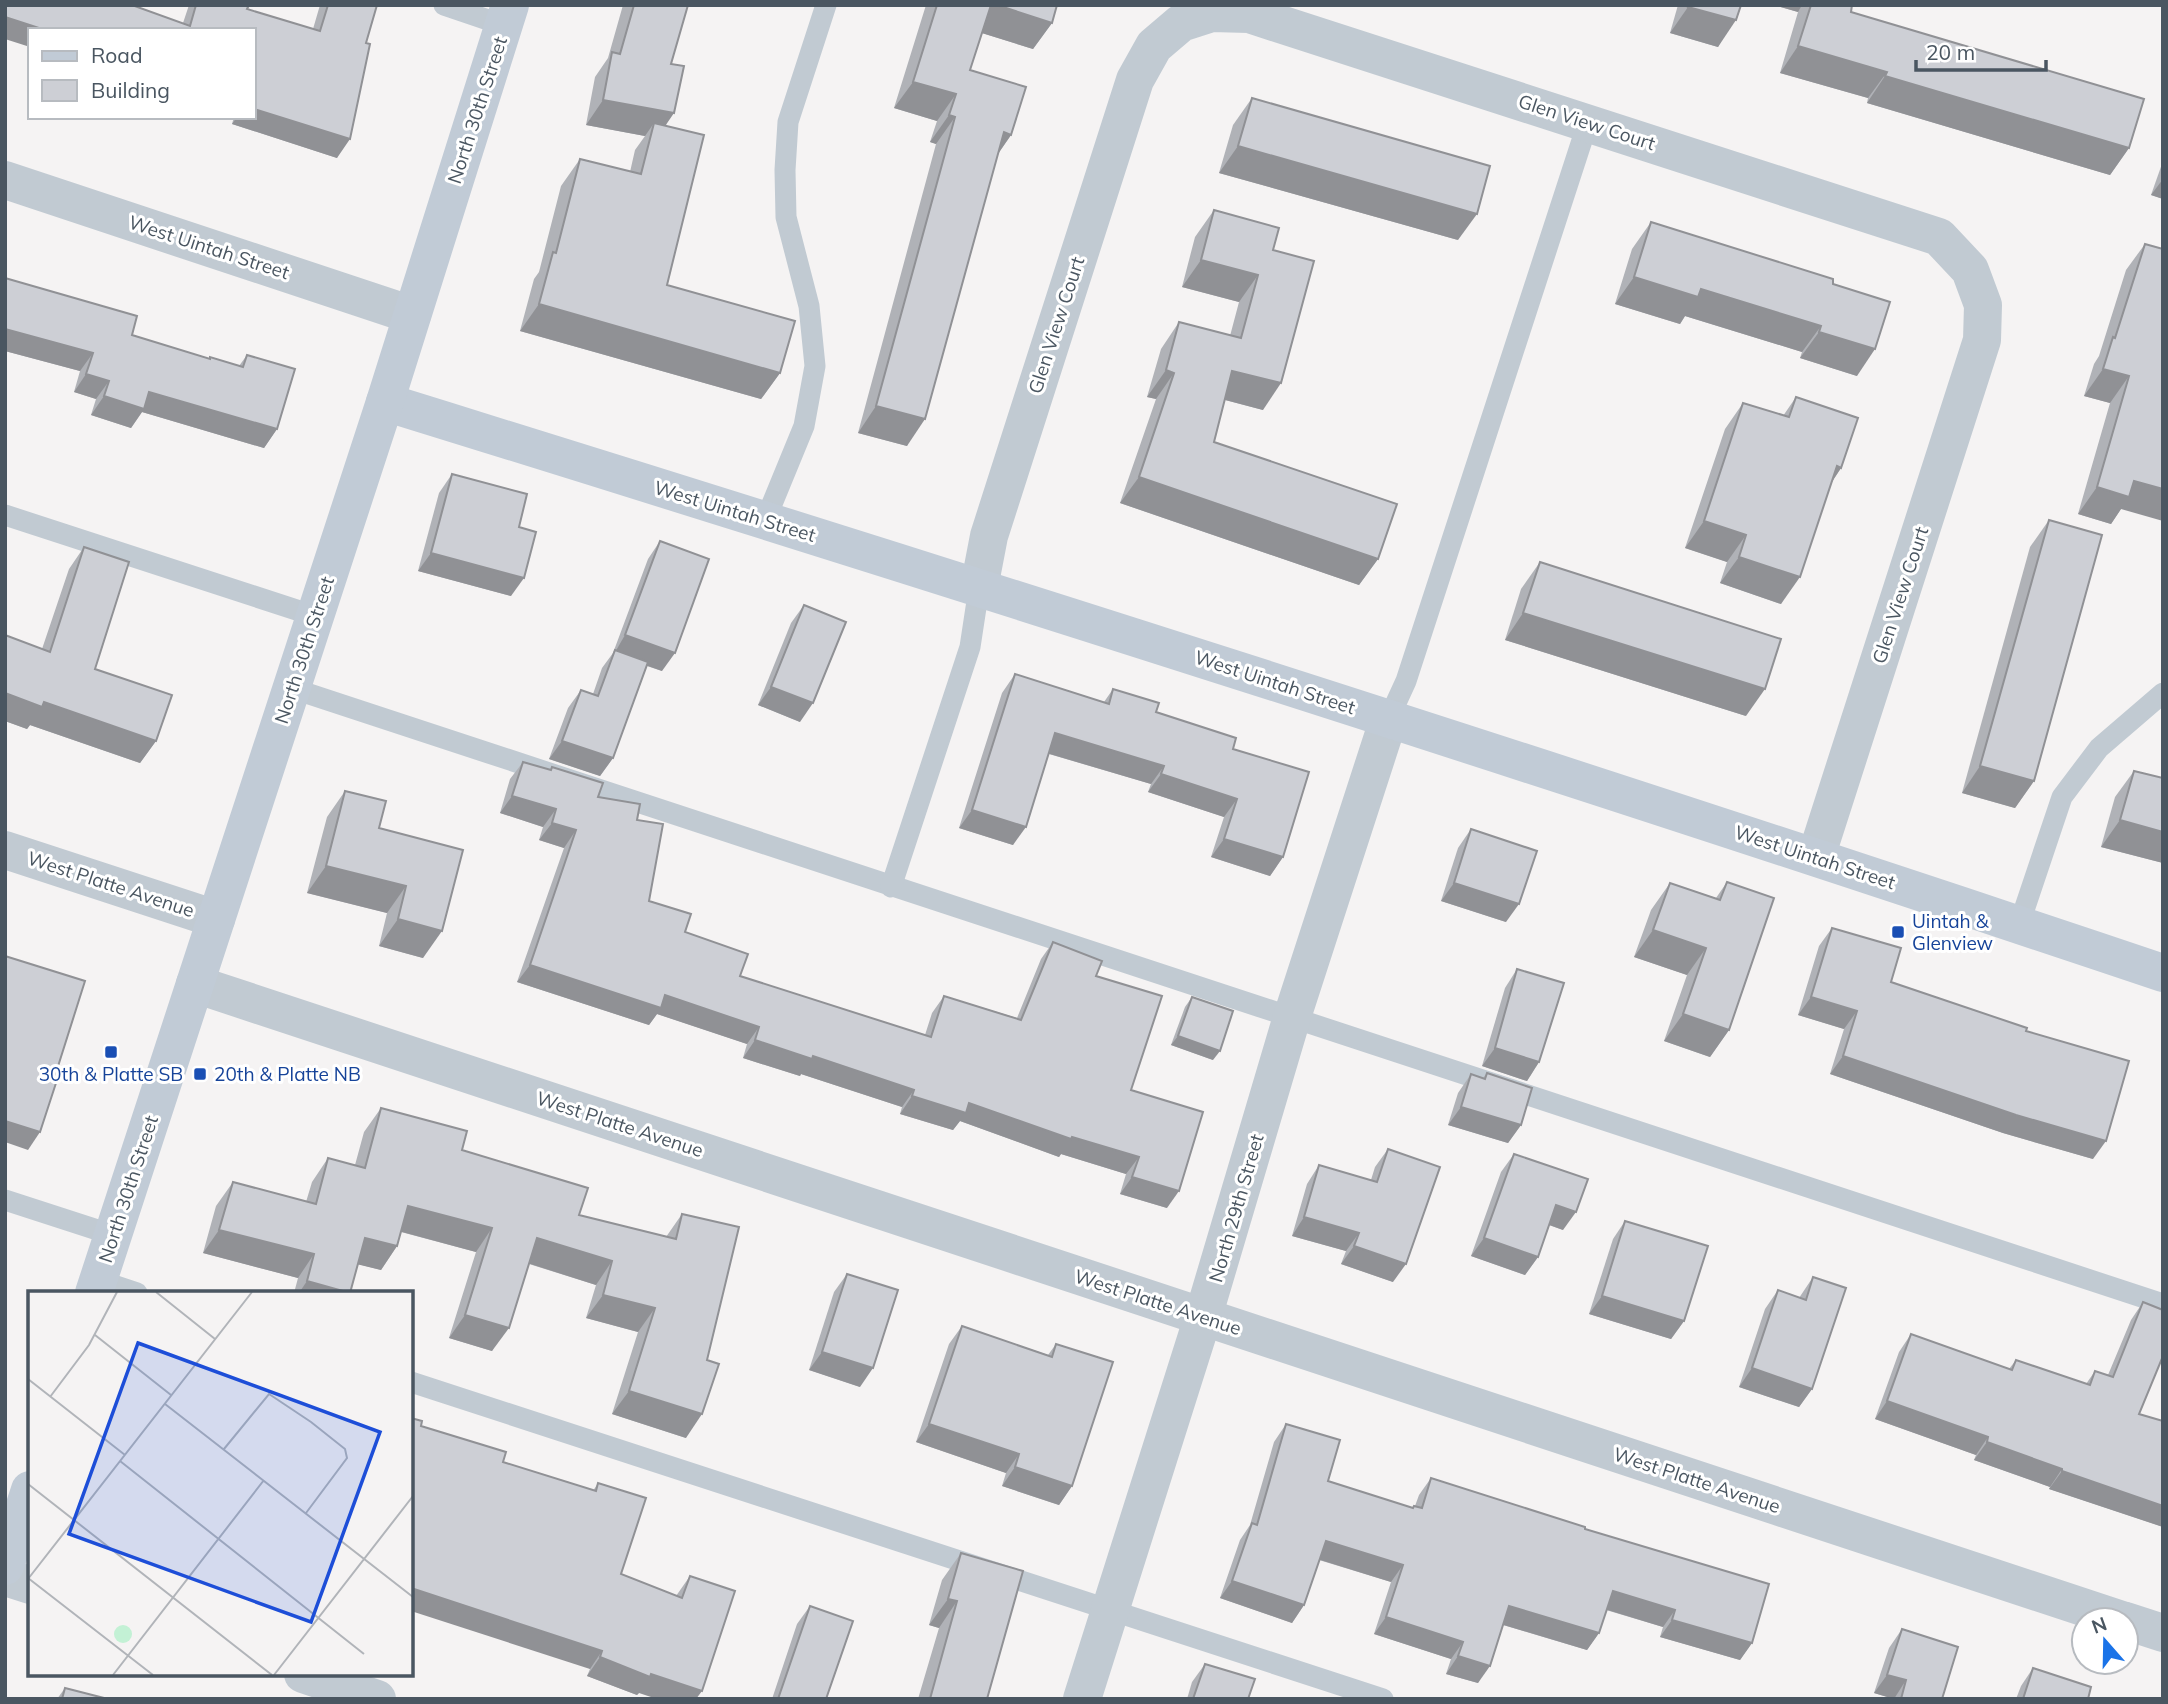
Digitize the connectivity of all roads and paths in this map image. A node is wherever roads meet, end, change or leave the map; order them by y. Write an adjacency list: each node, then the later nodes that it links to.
1 (444, 5): 3 (lane)
2 (826, 5): 9 (lane)
3 (507, 15): 6 (main road, North 30th Street)
4 (1588, 122): 10 (street, Glen View Court); 14 (lane); 16 (street, Glen View Court)
5 (5, 180): 6 (street, West Uintah Street)
6 (412, 315): 7 (main road, North 30th Street)
7 (385, 402): 9 (main road, West Uintah Street); 11 (main road, North 30th Street)
8 (5, 515): 11 (lane)
9 (765, 521): 10 (main road, West Uintah Street)
10 (979, 588): 14 (main road, West Uintah Street); 17 (lane)
11 (315, 616): 12 (main road, North 30th Street)
12 (291, 688): 17 (lane); 18 (main road, North 30th Street)
13 (2163, 693): 19 (lane)
14 (1389, 718): 16 (main road, West Uintah Street); 22 (street, North 29th Street)
15 (5, 850): 18 (street, West Platte Avenue)
16 (1816, 857): 19 (main road, West Uintah Street)
17 (891, 887): 22 (lane)
18 (216, 919): 21 (main road, North 30th Street)
19 (2019, 925): 20 (main road, West Uintah Street)
20 (2163, 973)
21 (195, 984): 24 (main road, North 30th Street); 28 (street, West Platte Avenue)
22 (1292, 1017): 27 (lane); 28 (street, North 29th Street)
23 (5, 1200): 24 (lane)
24 (113, 1235): 25 (main road, North 30th Street)
25 (96, 1286): 26 (lane)
26 (125, 1291)
27 (2163, 1304)
28 (1203, 1317): 34 (street, West Platte Avenue); 35 (street, North 29th Street)
29 (413, 1383): 35 (lane)
30 (28, 1496): 31 (main road)
31 (5, 1566)
32 (5, 1577): 33 (street)
33 (28, 1584)
34 (2079, 1606)
35 (1110, 1608): 40 (street, North 29th Street); 41 (lane)
36 (2140, 1626): 37 (street, West Platte Avenue)
37 (2163, 1633)
38 (309, 1676): 39 (street)
39 (377, 1699)
40 (1082, 1699)
41 (1383, 1699)

